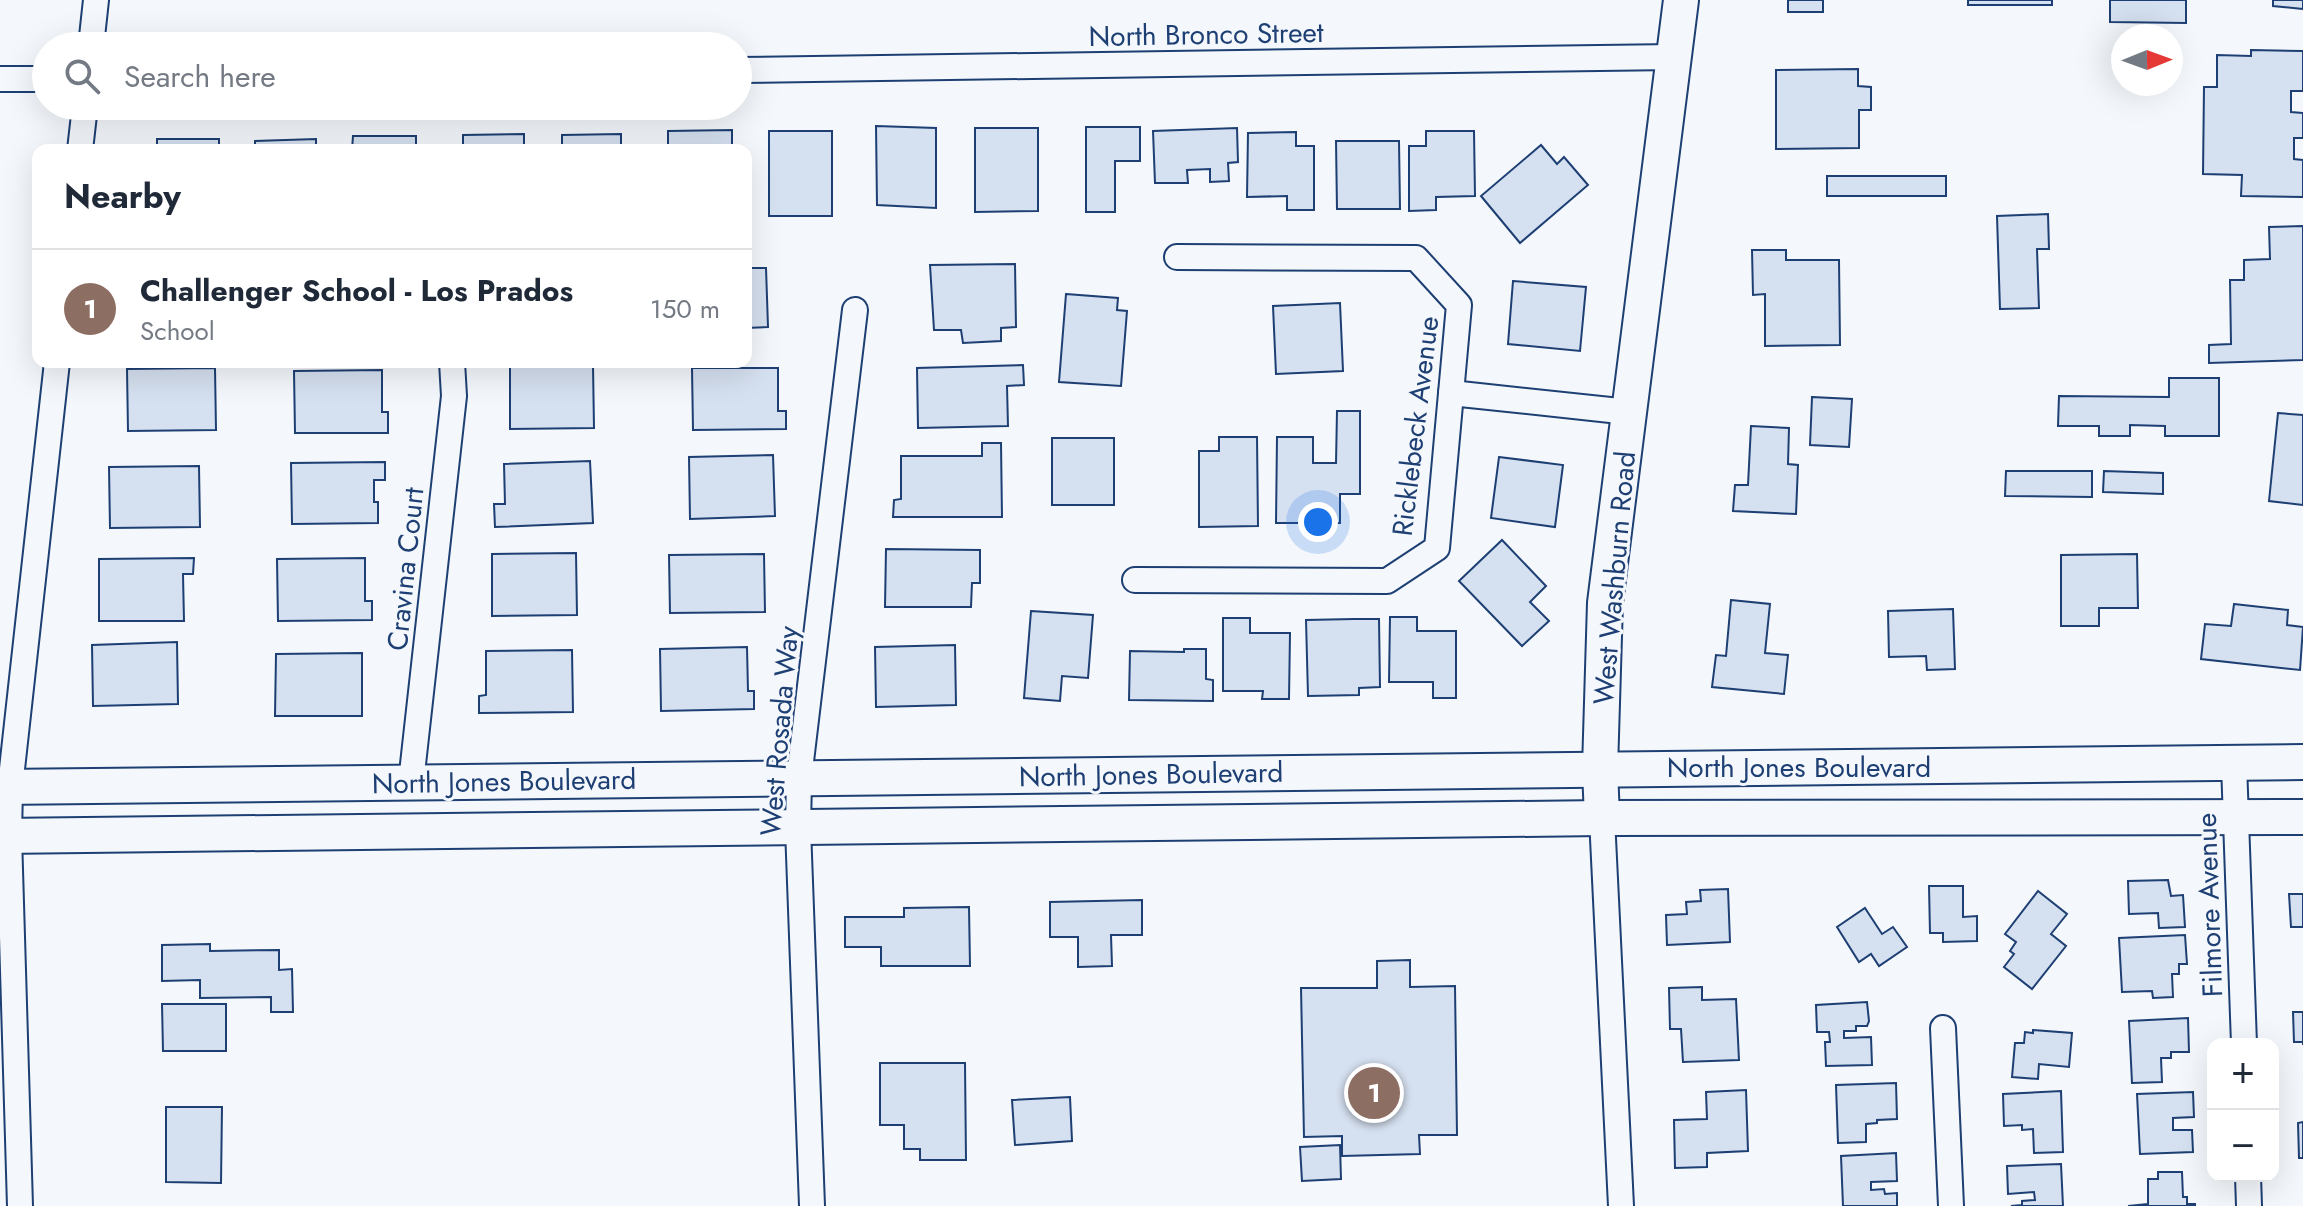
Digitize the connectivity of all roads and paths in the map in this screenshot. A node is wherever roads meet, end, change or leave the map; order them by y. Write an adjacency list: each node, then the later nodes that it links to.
1 (96, 0): 3 (street)
2 (1681, 0): 4 (main road, West Washburn Road)
3 (93, 32)
4 (1674, 57): 5 (street, North Bronco Street); 15 (main road, West Washburn Road)
5 (752, 70)
6 (0, 79): 7 (street)
7 (32, 79)
8 (83, 120): 9 (street)
9 (81, 144)
10 (1177, 257): 14 (street, Ricklebeck Avenue)
11 (855, 310): 20 (street, West Rosada Way)
12 (56, 368): 22 (street)
13 (452, 368): 21 (street, Cravina Court)
14 (1451, 393): 15 (street); 16 (street, Ricklebeck Avenue)
15 (1629, 412): 19 (main road, West Washburn Road)
16 (1135, 580)
17 (2303, 762): 18 (main road, North Jones Boulevard)
18 (2234, 764): 19 (main road, North Jones Boulevard); 25 (street, Filmore Avenue)
19 (1600, 769): 20 (main road, North Jones Boulevard); 24 (main road, West Washburn Road)
20 (799, 778): 21 (main road, North Jones Boulevard); 26 (street, West Rosada Way)
21 (411, 782): 22 (main road, North Jones Boulevard)
22 (5, 787): 27 (street)
23 (2303, 817): 25 (main road, North Jones Boulevard)
24 (1602, 818): 25 (main road, North Jones Boulevard); 26 (main road, North Jones Boulevard); 33 (street, West Washburn Road)
25 (2236, 818): 29 (street, Filmore Avenue)
26 (798, 828): 27 (main road, North Jones Boulevard); 32 (street, West Rosada Way)
27 (4, 836): 31 (street)
28 (1943, 1028): 34 (street)
29 (2244, 1038)
30 (2248, 1182): 35 (street)
31 (20, 1206)
32 (812, 1206)
33 (1621, 1206)
34 (1951, 1206)
35 (2249, 1206)

